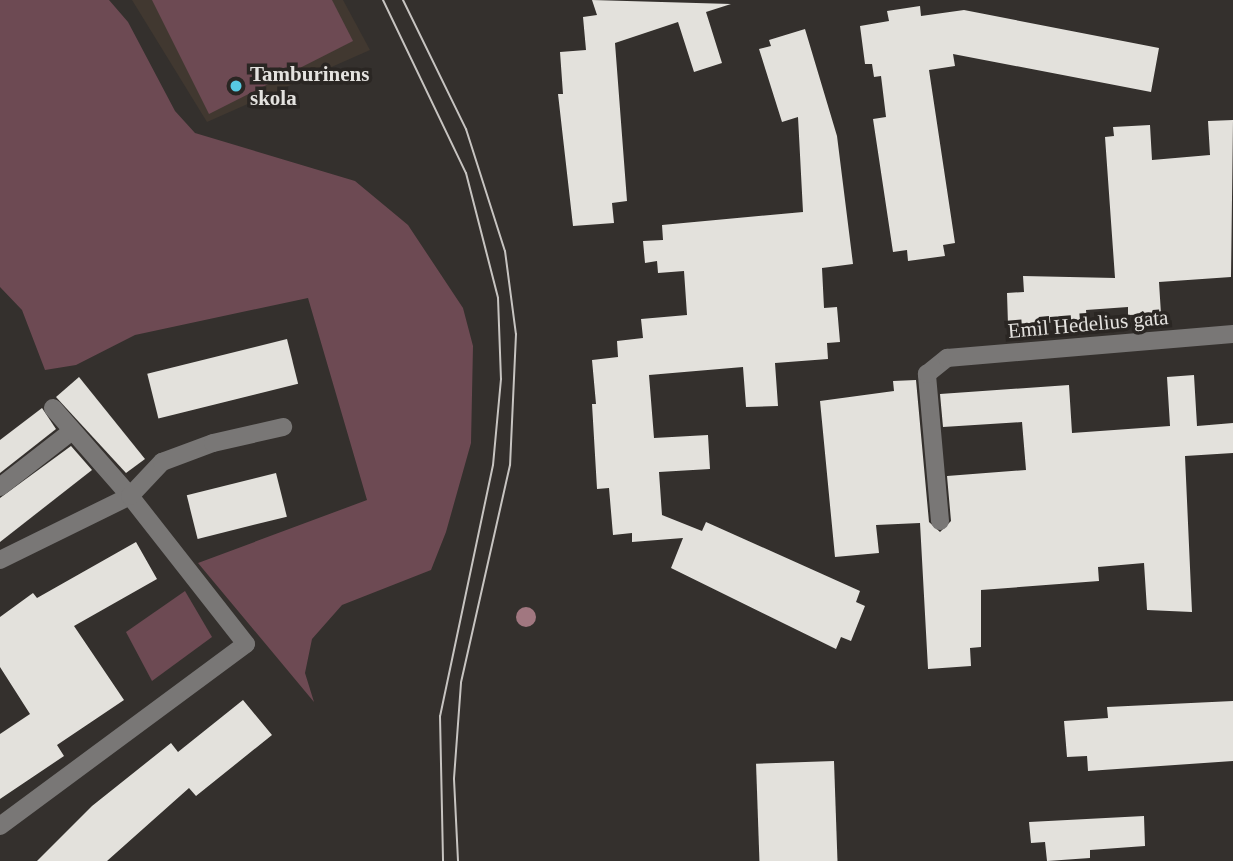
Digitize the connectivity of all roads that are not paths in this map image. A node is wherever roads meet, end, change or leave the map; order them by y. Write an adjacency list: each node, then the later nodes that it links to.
1 (1233, 334): 7 (street, Emil Hedelius gata)
2 (53, 408): 4 (street)
3 (283, 427): 6 (street)
4 (72, 431): 5 (street); 6 (street)
5 (0, 487)
6 (130, 496): 8 (street); 9 (street)
7 (940, 521)
8 (0, 560)
9 (0, 827)

